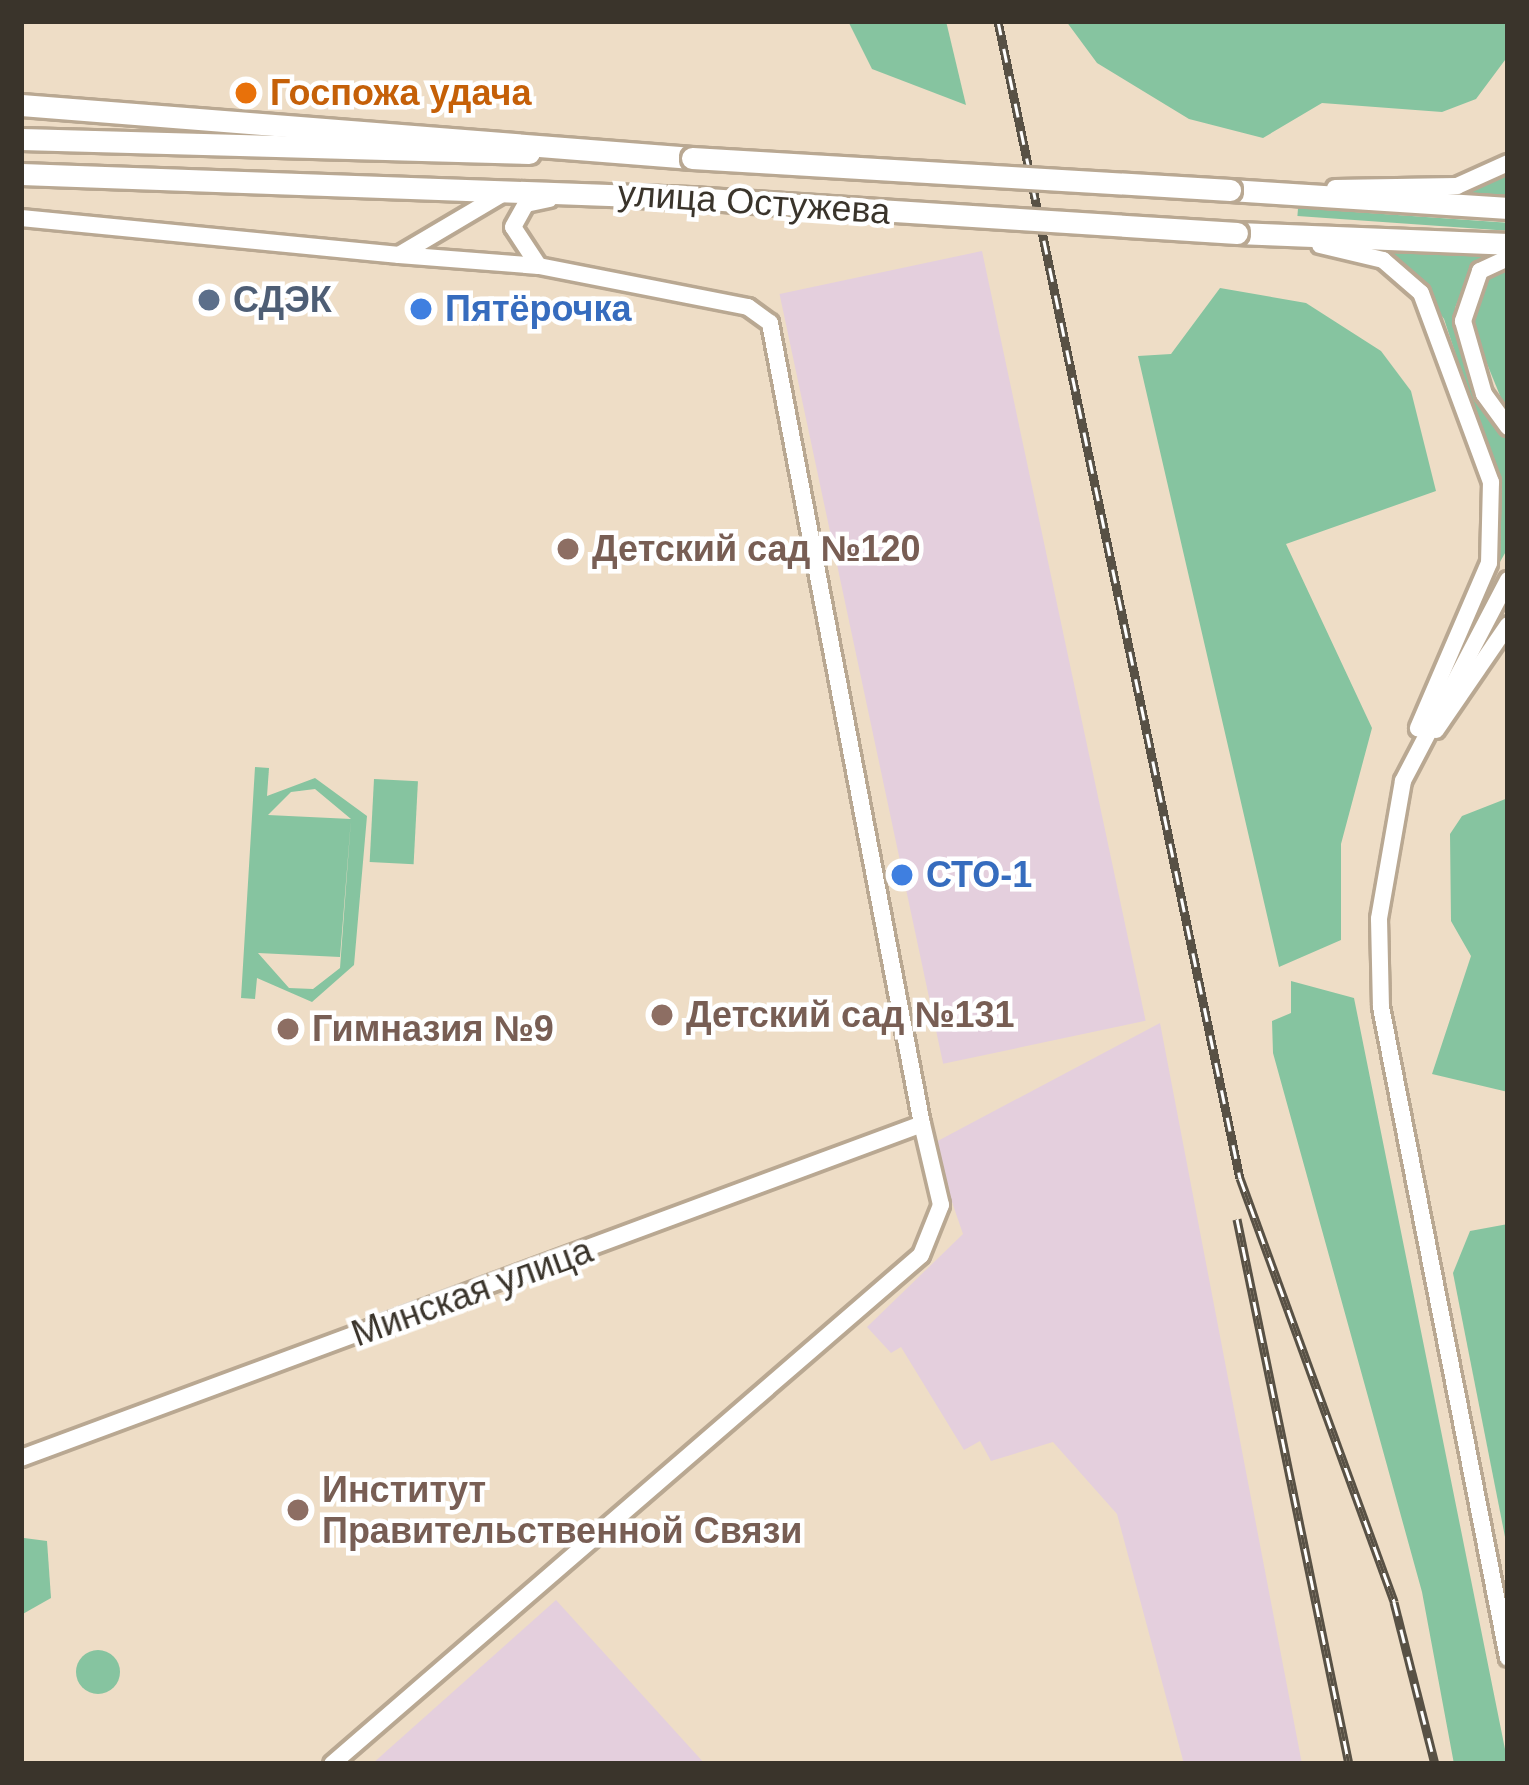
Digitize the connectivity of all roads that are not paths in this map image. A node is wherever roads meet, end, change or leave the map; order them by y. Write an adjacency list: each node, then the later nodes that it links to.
1 (21, 105): 3 (main road, улица Остужева)
2 (21, 139): 3 (main road)
3 (692, 158): 7 (main road, улица Остужева, bridge)
4 (1508, 163): 7 (street)
5 (21, 174): 6 (main road)
6 (542, 187): 8 (main road, улица Остужева); 13 (street, улица Остужева)
7 (1230, 190): 9 (main road, улица Остужева)
8 (691, 198): 11 (main road, улица Остужева, bridge); 15 (street)
9 (1508, 208)
10 (21, 218): 13 (street)
11 (1237, 233): 12 (main road, улица Остужева); 19 (street)
12 (1508, 244)
13 (399, 255): 15 (street)
14 (1508, 258): 16 (street)
15 (538, 266): 20 (street)
16 (1508, 427)
17 (1508, 580): 19 (street)
18 (1508, 625): 19 (street)
19 (1403, 781): 22 (street)
20 (922, 1124): 21 (street, Минская улица); 23 (street)
21 (21, 1458)
22 (1508, 1658)
23 (332, 1764)

